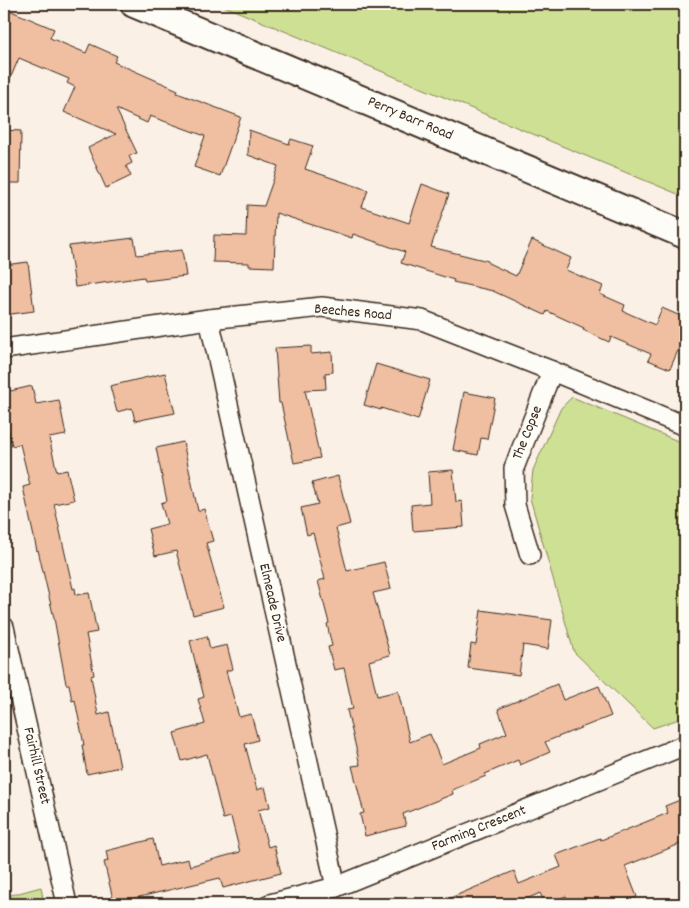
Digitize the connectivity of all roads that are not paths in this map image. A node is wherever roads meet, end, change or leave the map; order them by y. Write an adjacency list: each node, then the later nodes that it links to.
1 (134, 4): 2 (street, Perry Barr Road)
2 (685, 235)
3 (209, 319): 4 (street, Beeches Road); 5 (street, Beeches Road); 10 (street, Elmeade Drive)
4 (4, 349)
5 (552, 371): 6 (street, Beeches Road); 7 (street, The Copse)
6 (685, 426)
7 (530, 555)
8 (4, 627): 11 (street, Fairhill Street)
9 (685, 745): 10 (street, Farming Crescent)
10 (336, 887): 12 (street, Farming Crescent)
11 (67, 904)
12 (270, 904)

